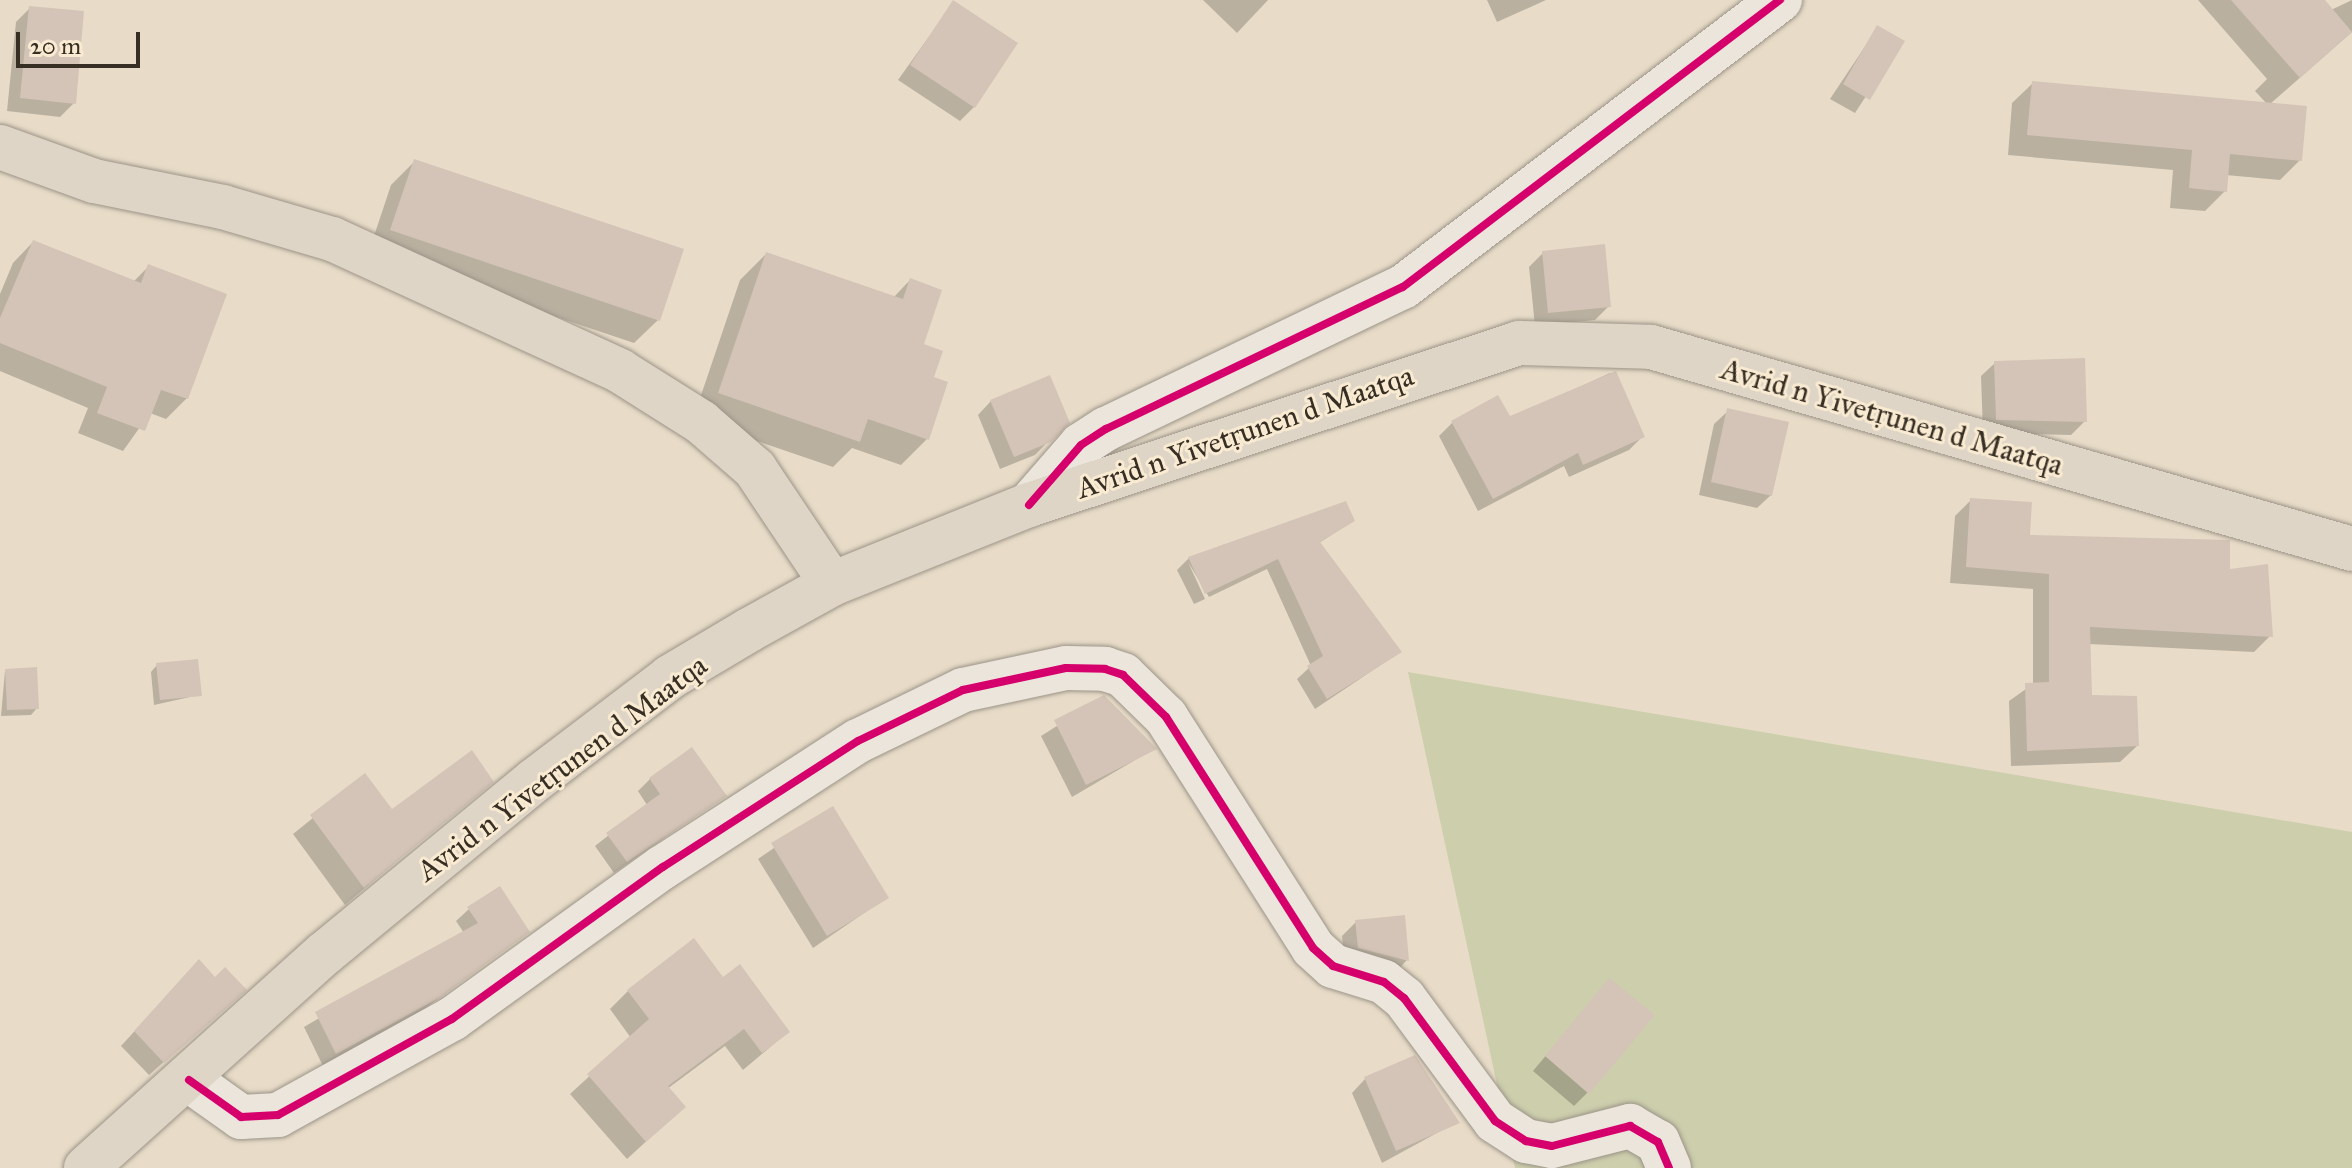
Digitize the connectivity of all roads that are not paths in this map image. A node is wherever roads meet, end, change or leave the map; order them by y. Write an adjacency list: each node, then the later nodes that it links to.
1 (1780, 0): 3 (street)
2 (0, 147): 5 (main road)
3 (1029, 505): 4 (main road, Avrid n Yivetṛunen d Maatqa); 5 (main road, Avrid n Yivetṛunen d Maatqa)
4 (2352, 549)
5 (832, 584): 6 (main road, Avrid n Yivetṛunen d Maatqa)
6 (189, 1080): 7 (main road, Avrid n Yivetṛunen d Maatqa); 8 (street)
7 (86, 1168)
8 (1669, 1168)

